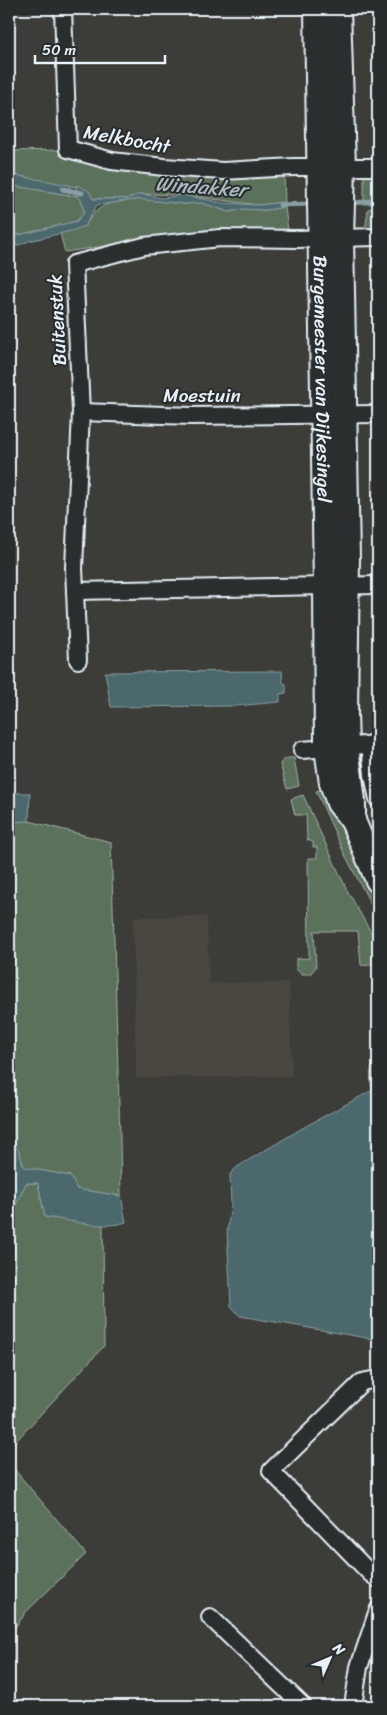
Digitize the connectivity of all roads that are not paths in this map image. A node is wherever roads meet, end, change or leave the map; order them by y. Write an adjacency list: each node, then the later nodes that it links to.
1 (63, 9): 5 (street, Melkbocht)
2 (317, 9): 5 (street, Burgemeester van Dijkesingel)
3 (338, 9): 4 (street, Burgemeester van Dijkesingel)
4 (343, 166): 5 (street); 6 (street); 8 (street, Burgemeester van Dijkesingel)
5 (320, 167): 8 (street, Burgemeester van Dijkesingel)
6 (378, 167)
7 (378, 237): 8 (street)
8 (330, 238): 9 (street, Buitenstuk); 11 (street, Burgemeester van Dijkesingel)
9 (81, 412): 11 (street, Moestuin); 14 (street, Buitenstuk)
10 (378, 414): 11 (street, Moestuin)
11 (334, 415): 13 (street, Burgemeester van Dijkesingel)
12 (378, 585): 13 (street)
13 (336, 586): 14 (street); 17 (street, Burgemeester van Dijkesingel)
14 (75, 591): 15 (street, Buitenstuk)
15 (78, 660)
16 (374, 744): 17 (street); 19 (street)
17 (336, 747): 18 (street); 20 (street, Burgemeester van Dijkesingel)
18 (302, 750)
19 (378, 799)
20 (378, 880)
21 (378, 1382): 22 (street)
22 (378, 1579)
23 (378, 1610): 26 (street)
24 (210, 1617): 25 (street)
25 (303, 1706)
26 (353, 1706)

